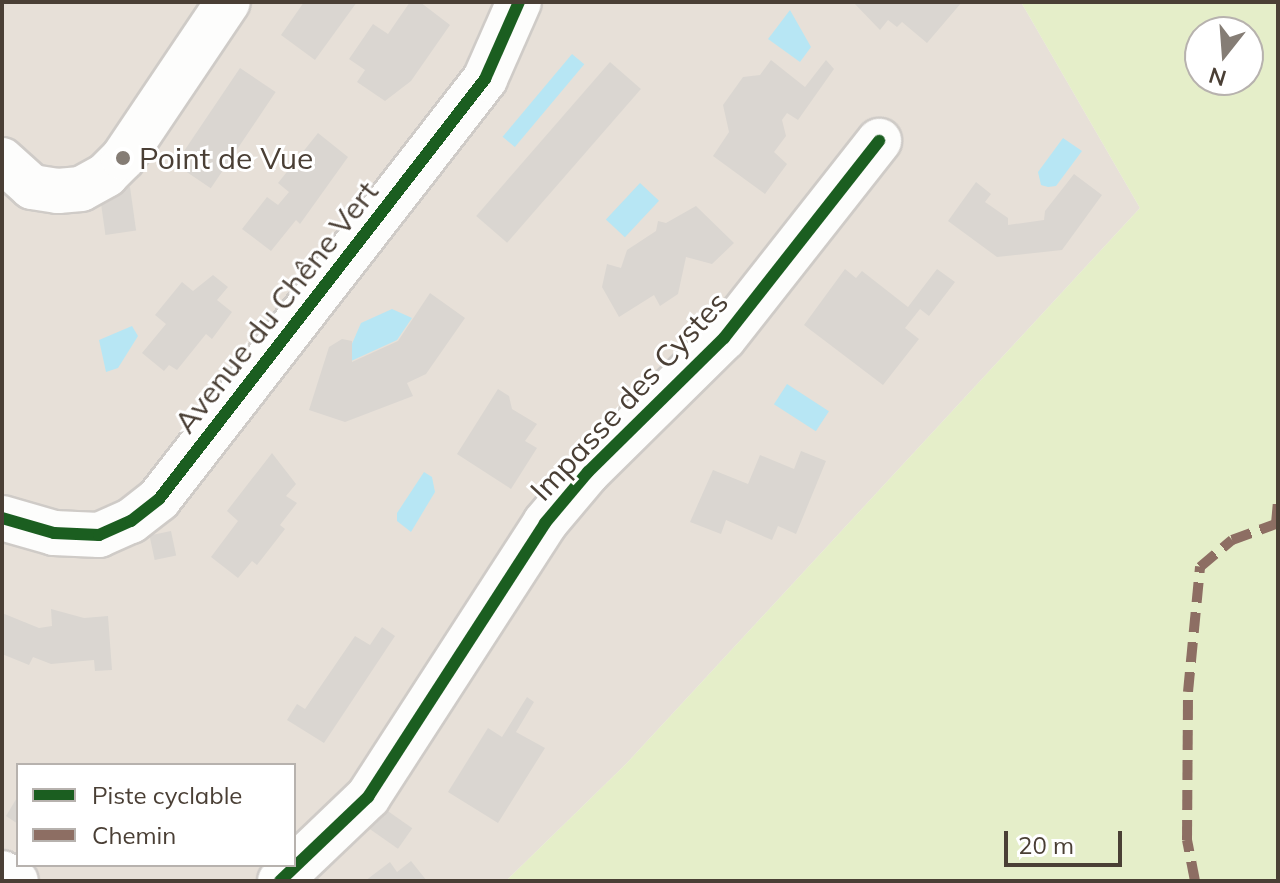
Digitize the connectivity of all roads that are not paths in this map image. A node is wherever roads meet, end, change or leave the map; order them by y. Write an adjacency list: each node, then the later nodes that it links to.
1 (228, 2): 4 (street)
2 (519, 2): 5 (street, Avenue du Chêne Vert)
3 (879, 141): 6 (street, Impasse des Cystes)
4 (2, 160)
5 (2, 518)
6 (296, 866)
7 (295, 867): 10 (street, Impasse des Cystes)
8 (2, 873): 9 (street)
9 (16, 881)
10 (280, 881)

